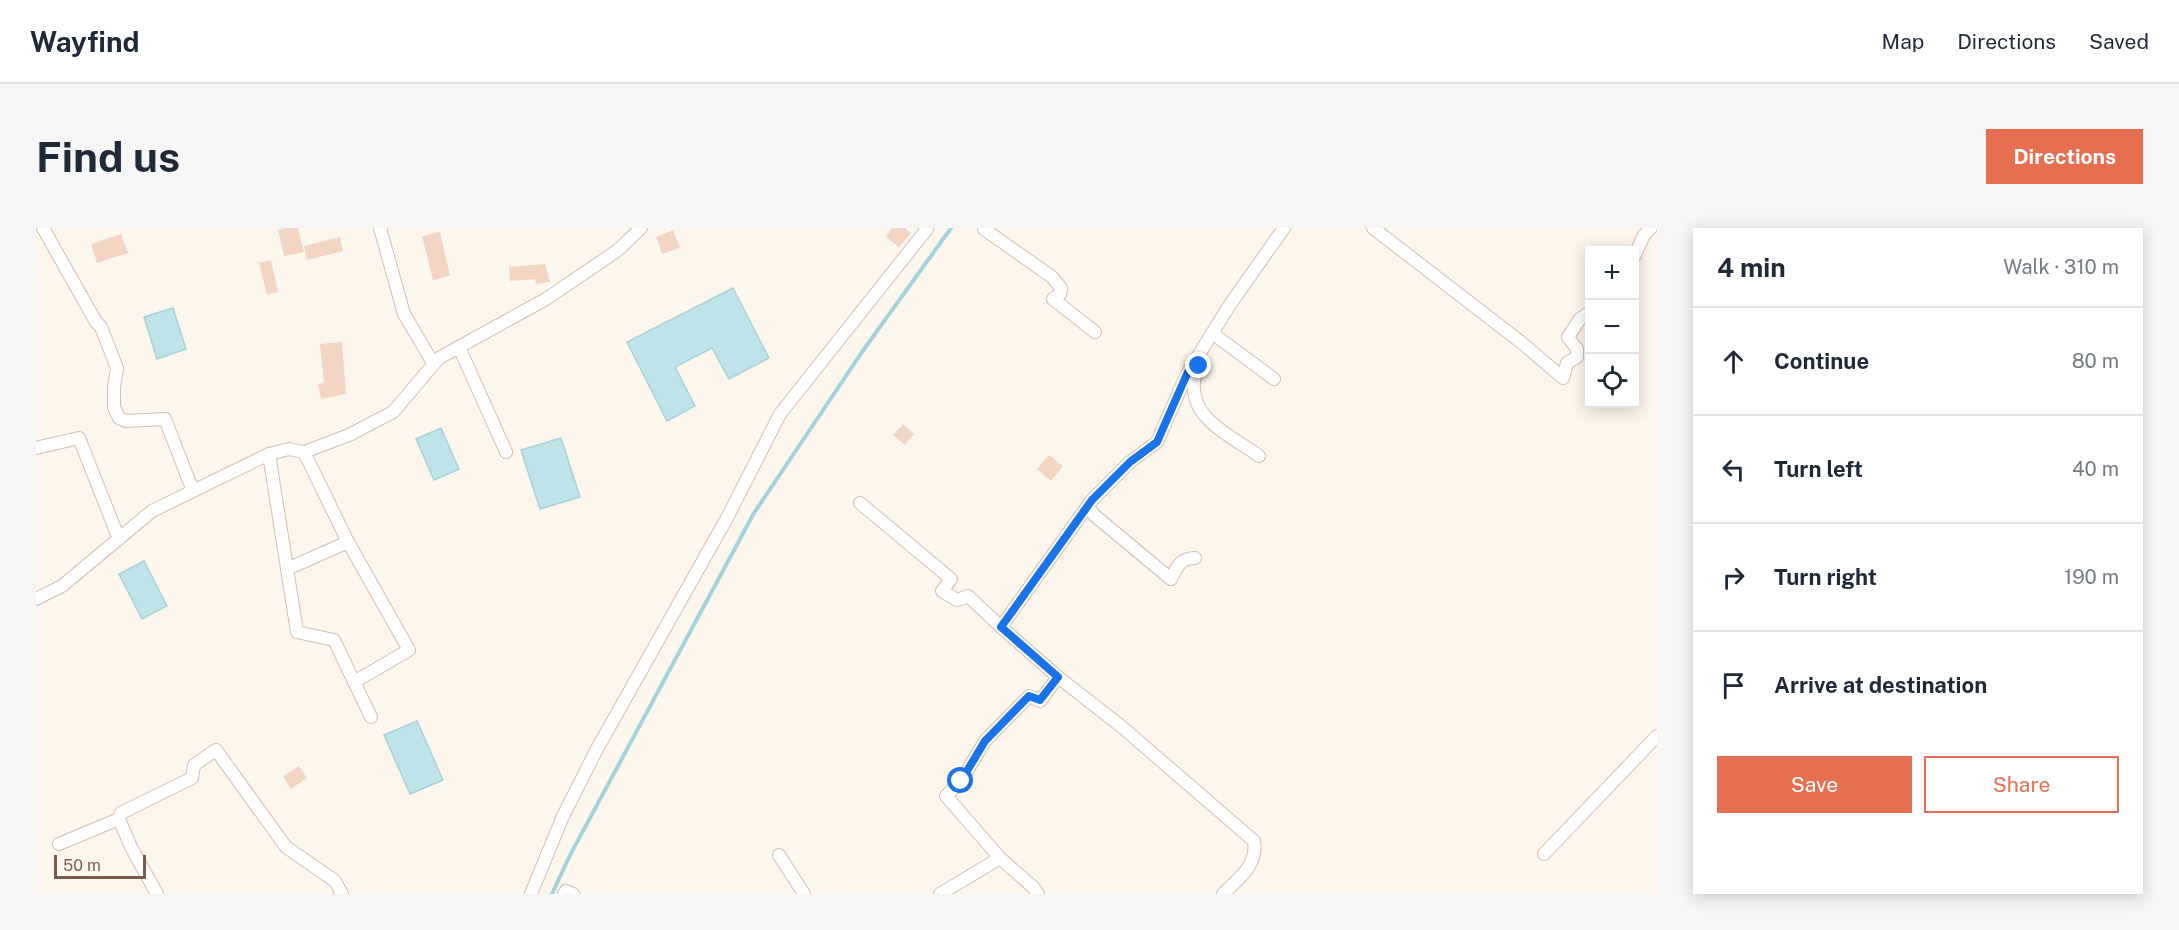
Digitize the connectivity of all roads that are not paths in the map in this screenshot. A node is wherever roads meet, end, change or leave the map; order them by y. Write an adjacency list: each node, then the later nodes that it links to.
1 (43, 228): 22 (street)
2 (380, 228): 15 (street)
3 (641, 228): 13 (street)
4 (927, 228): 42 (street)
5 (1284, 228): 12 (street)
6 (1373, 228): 10 (street)
7 (1651, 228): 9 (street)
8 (984, 229): 11 (street)
9 (1639, 247)
10 (1585, 316)
11 (1095, 332)
12 (1212, 333): 14 (street); 16 (street)
13 (459, 346): 15 (street); 19 (street)
14 (1197, 357): 21 (street); 24 (street)
15 (433, 363): 18 (street)
16 (1274, 379)
17 (36, 448): 25 (street)
18 (304, 452): 20 (street); 26 (street)
19 (506, 452)
20 (269, 454): 22 (street); 28 (street)
21 (1259, 456)
22 (193, 491): 25 (street)
23 (860, 503): 30 (street)
24 (1088, 507): 27 (street); 30 (street)
25 (119, 539): 29 (street)
26 (348, 542): 28 (street); 32 (street)
27 (1195, 558)
28 (287, 568): 32 (street)
29 (36, 599)
30 (1001, 627): 31 (street)
31 (1058, 677): 39 (street); 48 (street)
32 (354, 682): 33 (street)
33 (371, 717)
34 (1657, 736): 37 (street)
35 (119, 819): 36 (street); 40 (street); 41 (street)
36 (59, 844)
37 (1544, 854)
38 (779, 855): 45 (street)
39 (1000, 858): 46 (street); 47 (street)
40 (157, 894)
41 (342, 894)
42 (531, 894)
43 (564, 894): 44 (street)
44 (573, 894)
45 (804, 894)
46 (940, 894)
47 (1038, 894)
48 (1223, 894)

